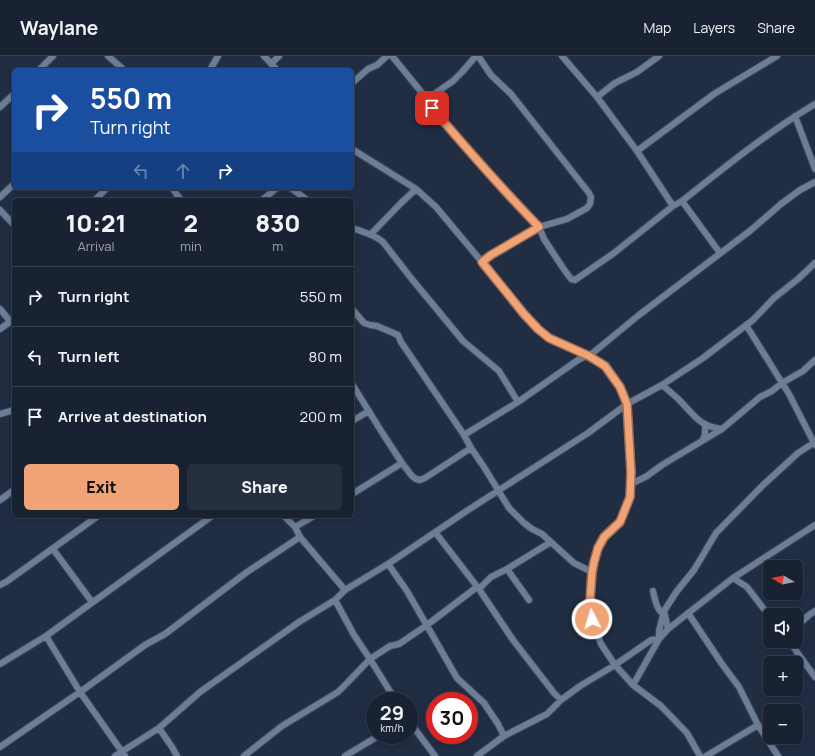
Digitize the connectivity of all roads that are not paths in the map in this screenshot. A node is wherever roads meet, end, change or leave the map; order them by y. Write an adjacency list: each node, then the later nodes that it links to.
1 (54, 56): 13 (street)
2 (108, 56): 14 (street)
3 (218, 56): 15 (street)
4 (264, 56): 12 (street)
5 (279, 56): 12 (street)
6 (387, 56): 17 (street)
7 (392, 56): 20 (street)
8 (477, 56): 20 (street); 41 (street)
9 (562, 56): 19 (street)
10 (659, 56): 19 (street)
11 (777, 56): 25 (street)
12 (272, 63): 16 (street)
13 (41, 68)
14 (122, 68)
15 (211, 68)
16 (276, 68)
17 (354, 81)
18 (12, 96): 22 (street)
19 (597, 97): 25 (street)
20 (427, 99): 41 (street)
21 (815, 104): 23 (street)
22 (0, 107)
23 (795, 116): 26 (street); 37 (street)
24 (354, 150): 29 (street)
25 (637, 151): 38 (street)
26 (815, 169)
27 (815, 182): 44 (street)
28 (12, 186): 33 (street)
29 (416, 189): 43 (street); 45 (street)
30 (105, 190): 34 (street)
31 (274, 190): 35 (street)
32 (294, 190): 36 (street)
33 (0, 197)
34 (97, 198)
35 (264, 198)
36 (304, 198)
37 (682, 201): 38 (street); 44 (street)
38 (673, 206): 41 (street)
39 (0, 210): 40 (street)
40 (12, 223)
41 (539, 227): 45 (street)
42 (354, 230): 43 (street)
43 (371, 234): 57 (street)
44 (720, 253): 52 (street)
45 (482, 262): 52 (street)
46 (815, 264): 50 (street)
47 (0, 309): 49 (street)
48 (354, 311): 65 (street)
49 (12, 320): 51 (street)
50 (746, 325): 54 (street); 55 (street)
51 (0, 329)
52 (589, 356): 57 (street); 58 (street)
53 (815, 360): 54 (street)
54 (782, 383): 64 (street); 67 (street)
55 (662, 385): 58 (street); 63 (street)
56 (354, 387): 60 (street)
57 (518, 402): 65 (street)
58 (627, 404): 70 (street); 71 (street)
59 (12, 411): 61 (street)
60 (369, 411): 62 (street); 69 (street)
61 (0, 414)
62 (354, 420)
63 (705, 424): 64 (street); 66 (street)
64 (722, 429): 66 (street)
65 (464, 435): 68 (street)
66 (701, 442): 70 (street)
67 (815, 444): 99 (street)
68 (471, 448): 69 (street); 71 (street)
69 (402, 463): 73 (street)
70 (631, 484): 87 (street)
71 (499, 490): 81 (street); 83 (street)
72 (12, 491): 74 (street)
73 (354, 493)
74 (0, 500)
75 (95, 518): 84 (street)
76 (209, 518): 97 (street)
77 (286, 518): 80 (street)
78 (311, 518): 80 (street)
79 (815, 525): 89 (street)
80 (295, 527): 82 (street)
81 (435, 532): 85 (street); 90 (street)
82 (300, 536): 93 (street); 113 (street)
83 (551, 542): 86 (street); 87 (street)
84 (53, 549): 91 (street); 97 (street)
85 (388, 564): 93 (street); 103 (street)
86 (507, 569): 88 (street); 96 (street)
87 (592, 572): 110 (street)
88 (491, 577): 90 (street); 92 (street)
89 (733, 578): 98 (street); 101 (street)
90 (472, 580): 92 (street)
91 (0, 585)
92 (478, 588): 103 (street); 115 (street)
93 (345, 590): 95 (street)
94 (653, 591): 99 (street)
95 (335, 600): 108 (street); 117 (street)
96 (529, 600)
97 (92, 602): 105 (street)
98 (763, 608)
99 (664, 611): 104 (street); 106 (street)
100 (815, 611): 102 (street)
101 (688, 613): 104 (street); 116 (street)
102 (803, 621)
103 (427, 625): 108 (street); 119 (street)
104 (668, 629): 106 (street)
105 (46, 636): 109 (street); 113 (street)
106 (659, 639): 110 (street); 112 (street)
107 (793, 648): 111 (street)
108 (370, 659): 114 (street); 125 (street)
109 (0, 664)
110 (615, 665): 112 (street); 115 (street)
111 (815, 677)
112 (633, 685): 129 (street)
113 (80, 692): 121 (street); 122 (street)
114 (390, 692)
115 (561, 700): 119 (street)
116 (758, 725): 130 (street); 131 (street)
117 (159, 728): 122 (street); 124 (street)
118 (418, 733): 127 (street)
119 (504, 736): 128 (street)
120 (366, 743): 126 (street)
121 (0, 746)
122 (124, 754): 123 (street)
123 (115, 756)
124 (177, 756)
125 (244, 756)
126 (345, 756)
127 (435, 756)
128 (477, 756)
129 (700, 756)
130 (706, 756)
131 (778, 756)

